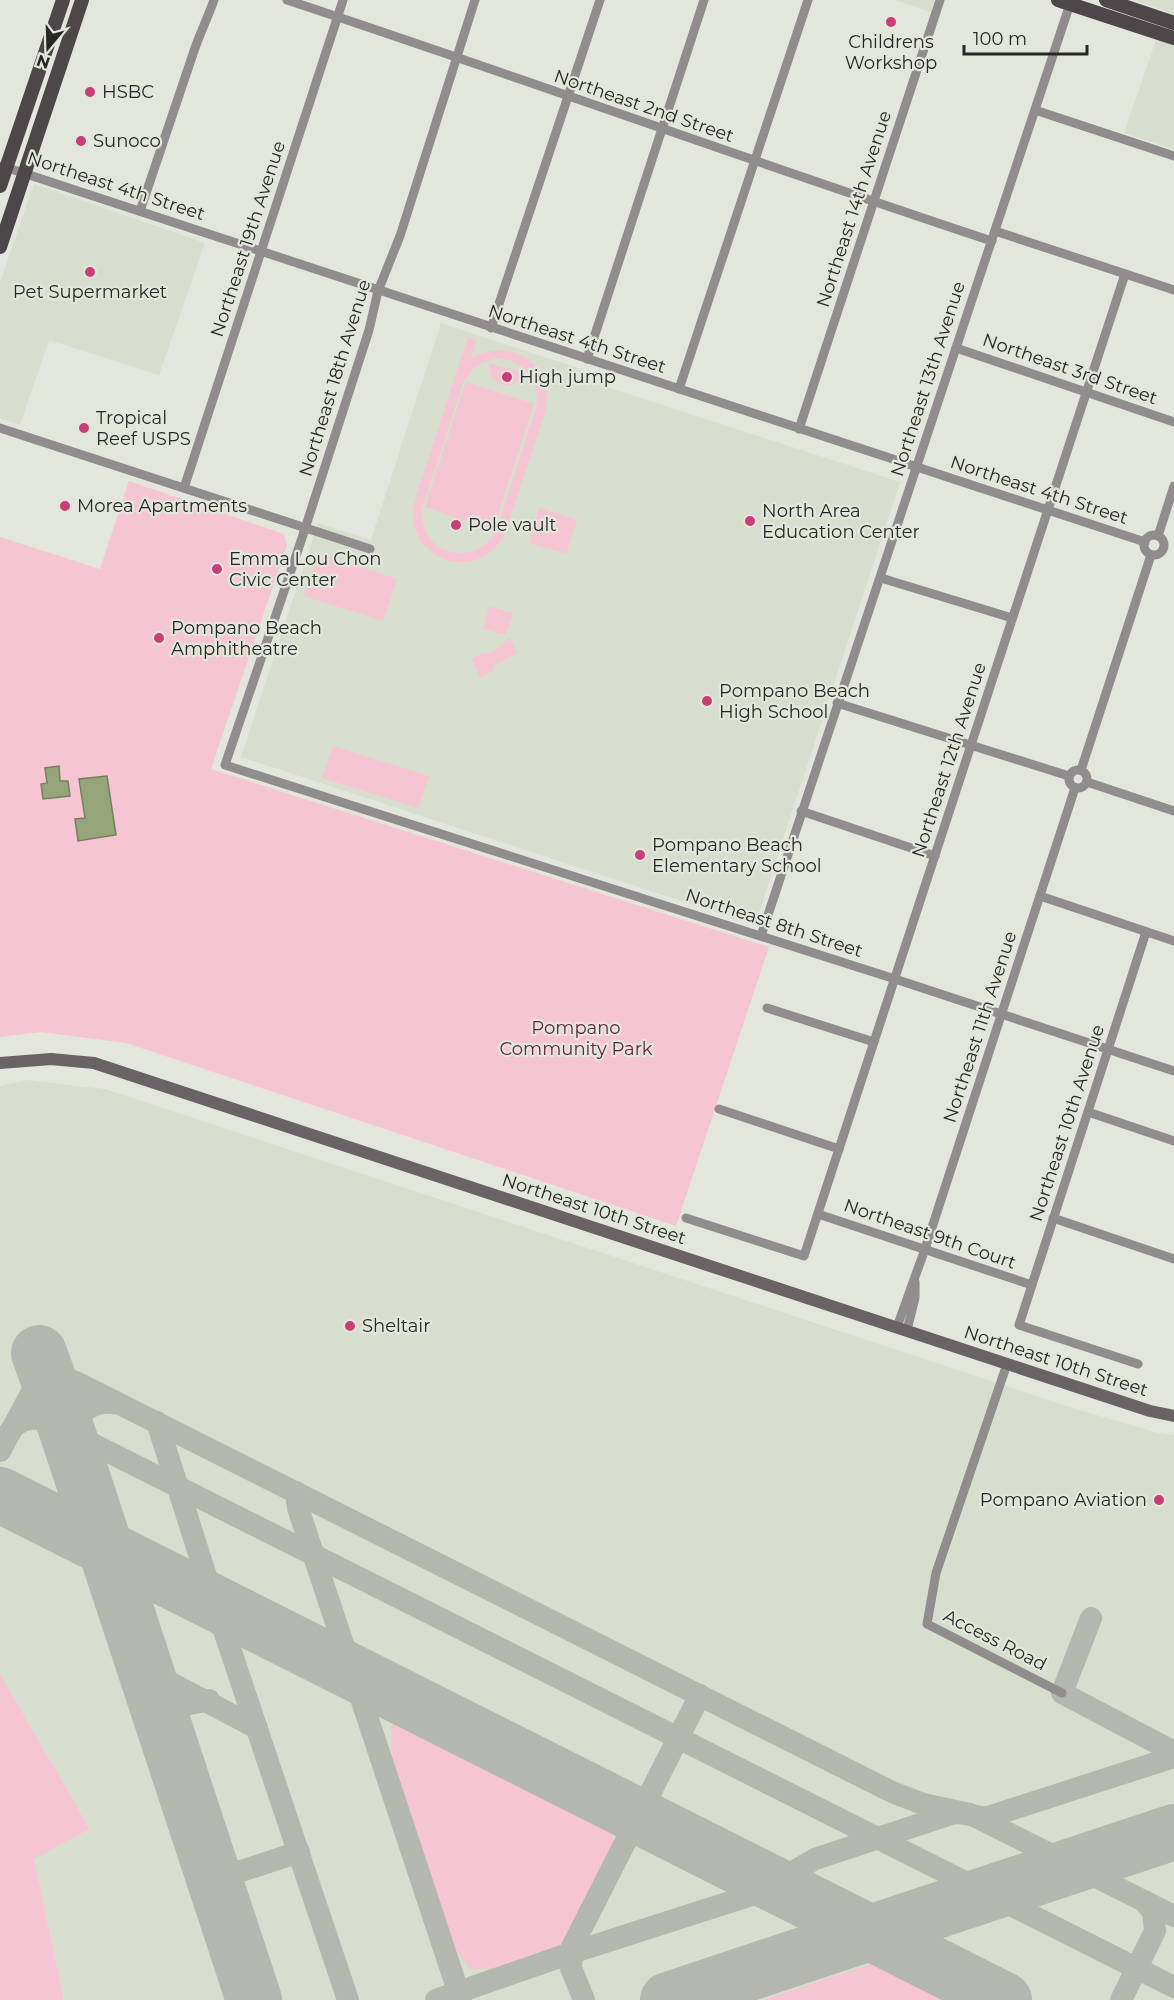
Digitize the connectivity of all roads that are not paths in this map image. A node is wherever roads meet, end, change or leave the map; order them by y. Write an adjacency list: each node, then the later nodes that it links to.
1 (63, 0): 25 (main road)
2 (82, 0): 26 (main road)
3 (208, 0): 17 (street)
4 (214, 0): 17 (street)
5 (287, 0): 15 (street, Northeast 2nd Street)
6 (343, 0): 15 (street, Northeast 19th Avenue)
7 (475, 0): 19 (street, Northeast 18th Avenue)
8 (600, 0): 20 (street)
9 (704, 0): 22 (street)
10 (808, 0): 24 (street)
11 (940, 0): 28 (street, Northeast 14th Avenue)
12 (1094, 0): 14 (main road)
13 (1106, 0): 16 (main road)
14 (1064, 2): 18 (main road); 21 (street, Northeast 13th Avenue)
15 (338, 17): 19 (street, Northeast 2nd Street); 32 (street, Northeast 19th Avenue)
16 (1174, 22)
17 (201, 30): 29 (street)
18 (1174, 38)
19 (458, 57): 20 (street, Northeast 2nd Street); 35 (street, Northeast 18th Avenue)
20 (568, 97): 22 (street, Northeast 2nd Street); 36 (street)
21 (1035, 110): 23 (street); 30 (street, Northeast 13th Avenue)
22 (662, 130): 24 (street, Northeast 2nd Street); 38 (street)
23 (1174, 156)
24 (754, 162): 28 (street, Northeast 2nd Street); 39 (street)
25 (3, 166): 26 (street, Northeast 4th Street); 27 (main road)
26 (24, 173): 29 (street, Northeast 4th Street); 31 (main road)
27 (0, 186)
28 (873, 202): 30 (street, Northeast 2nd Street); 43 (street, Northeast 14th Avenue)
29 (140, 211): 32 (street, Northeast 4th Street)
30 (993, 236): 33 (street, Northeast 2nd Street); 37 (street, Northeast 13th Avenue)
31 (0, 247)
32 (261, 251): 35 (street, Northeast 4th Street); 46 (street, Northeast 19th Avenue)
33 (1125, 274): 34 (street, Northeast 2nd Street); 40 (street, Northeast 12th Avenue)
34 (1174, 290)
35 (378, 291): 36 (street, Northeast 4th Street); 48 (street, Northeast 18th Avenue)
36 (492, 328): 38 (street, Northeast 4th Street)
37 (956, 348): 40 (street, Northeast 3rd Street); 44 (street, Northeast 13th Avenue)
38 (587, 359): 39 (street, Northeast 4th Street)
39 (679, 389): 43 (street, Northeast 4th Street)
40 (1086, 392): 41 (street, Northeast 3rd Street); 47 (street, Northeast 12th Avenue)
41 (1174, 422)
42 (0, 428): 46 (street)
43 (799, 429): 44 (street, Northeast 4th Street)
44 (916, 467): 47 (street, Northeast 4th Street); 55 (street, Northeast 13th Avenue)
45 (1174, 486): 49 (street)
46 (184, 488): 48 (street)
47 (1048, 510): 50 (street, Northeast 4th Street); 56 (street, Northeast 12th Avenue)
48 (305, 528): 51 (street); 59 (street, Northeast 18th Avenue)
49 (1158, 536): 50 (street); 52 (street)
50 (1145, 542): 54 (street)
51 (370, 549)
52 (1164, 549): 53 (street); 54 (street)
53 (1174, 552)
54 (1151, 555): 60 (street)
55 (881, 578): 56 (street); 57 (street, Northeast 13th Avenue)
56 (1012, 618): 58 (street, Northeast 12th Avenue)
57 (837, 703): 58 (street); 64 (street, Northeast 13th Avenue)
58 (971, 745): 61 (street); 66 (street, Northeast 12th Avenue)
59 (225, 765): 69 (street, Northeast 8th Street)
60 (1081, 770): 61 (street); 62 (street)
61 (1069, 776): 63 (street)
62 (1087, 782): 63 (street); 65 (street)
63 (1075, 788): 67 (street, Northeast 11th Avenue)
64 (801, 811): 66 (street); 69 (street, Northeast 13th Avenue)
65 (1174, 811)
66 (935, 856): 71 (street, Northeast 12th Avenue)
67 (1040, 896): 68 (street); 73 (street, Northeast 11th Avenue)
68 (1146, 932): 70 (street); 75 (street, Northeast 10th Avenue)
69 (761, 936): 71 (street, Northeast 8th Street)
70 (1174, 941)
71 (895, 979): 73 (street, Northeast 8th Street); 74 (street, Northeast 12th Avenue)
72 (766, 1008): 74 (street)
73 (1002, 1014): 75 (street, Northeast 8th Street); 85 (street, Northeast 11th Avenue)
74 (874, 1042): 81 (street, Northeast 12th Avenue)
75 (1108, 1049): 77 (street, Northeast 8th Street); 79 (street, Northeast 10th Avenue)
76 (0, 1063): 88 (street, Northeast 10th Street)
77 (1174, 1071)
78 (719, 1109): 81 (street)
79 (1088, 1112): 80 (street); 84 (street, Northeast 10th Avenue)
80 (1174, 1141)
81 (839, 1149): 82 (street, Northeast 12th Avenue)
82 (818, 1214): 83 (street, Northeast 12th Avenue); 85 (street, Northeast 9th Court)
83 (686, 1218)
84 (1053, 1218): 86 (street); 87 (street, Northeast 10th Avenue)
85 (925, 1249): 87 (street, Northeast 9th Court); 88 (street, Northeast 11th Avenue)
86 (1174, 1259)
87 (1032, 1285): 90 (street, Northeast 10th Avenue)
88 (902, 1328): 89 (street, Northeast 10th Street)
89 (1006, 1364): 91 (street, Northeast 10th Street); 92 (street, Access Road)
90 (1138, 1364)
91 (1174, 1416)
92 (1062, 1693)

